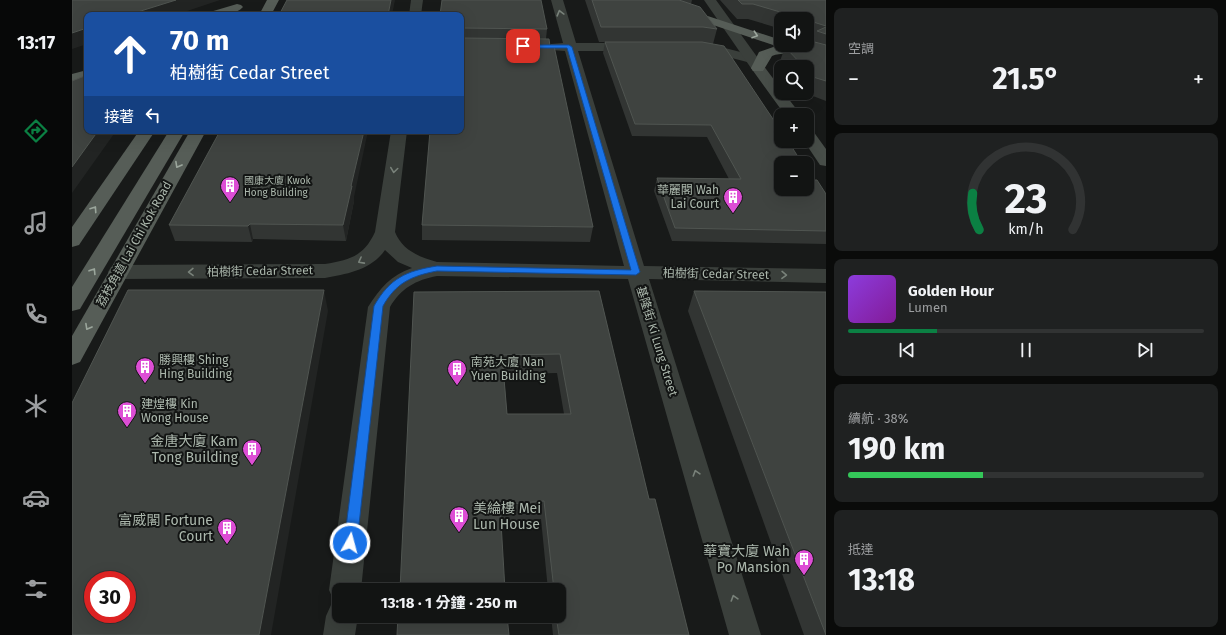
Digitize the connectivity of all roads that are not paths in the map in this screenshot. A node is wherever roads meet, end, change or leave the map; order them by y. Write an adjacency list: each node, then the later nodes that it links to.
1 (274, 0): 8 (main road)
2 (417, 0): 9 (street)
3 (557, 0): 13 (street, 基隆街 Ki Lung Street, one-way to 3)
4 (648, 0): 10 (main road)
5 (710, 0): 10 (street)
6 (238, 7): 7 (main road)
7 (223, 12)
8 (265, 12)
9 (415, 12)
10 (729, 26): 11 (main road, one-way to 11); 17 (street)
11 (774, 42)
12 (546, 47): 13 (street)
13 (569, 47): 14 (street); 31 (street, 基隆街 Ki Lung Street)
14 (646, 47)
15 (691, 48): 17 (street)
16 (774, 51): 17 (main road)
17 (755, 63): 20 (main road)
18 (84, 75): 19 (main road)
19 (72, 79)
20 (788, 108)
21 (145, 134): 28 (main road, one-way to 21)
22 (175, 134): 33 (main road, one-way to 22)
23 (196, 134): 30 (main road, 荔枝角道 Lai Chi Kok Road, one-way to 30)
24 (399, 134): 27 (street, one-way to 27)
25 (814, 144): 26 (main road)
26 (826, 161)
27 (386, 232): 29 (street); 30 (street, 柏樹街 Cedar Street, one-way to 30)
28 (72, 241)
29 (437, 269): 31 (street, 柏樹街 Cedar Street); 35 (street)
30 (118, 272): 34 (main road, 荔枝角道 Lai Chi Kok Road, one-way to 34)
31 (636, 272): 32 (street, 柏樹街 Cedar Street, one-way to 32); 38 (street, 基隆街 Ki Lung Street, one-way to 31)
32 (826, 276)
33 (72, 304)
34 (72, 356)
35 (346, 583)
36 (341, 623): 37 (street)
37 (339, 635)
38 (745, 635)

